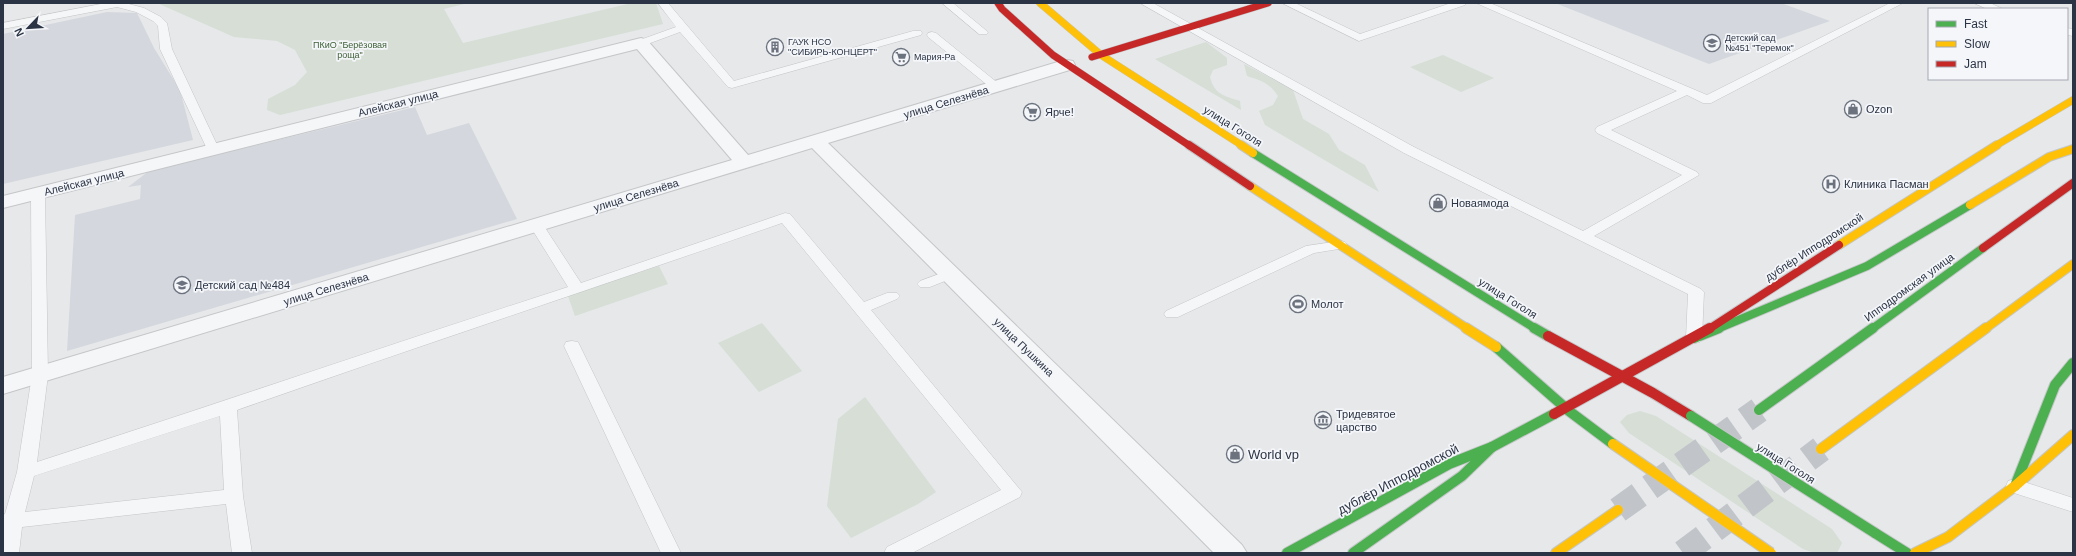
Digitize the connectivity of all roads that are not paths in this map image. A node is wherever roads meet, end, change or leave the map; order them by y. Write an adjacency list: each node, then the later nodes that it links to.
1 (663, 3): 17 (lane)
2 (947, 3): 18 (lane)
3 (998, 3): 23 (main road)
4 (1040, 3): 22 (main road, улица Гоголя)
5 (1145, 3): 16 (lane)
6 (1268, 3): 16 (main road, улица Селезнёва)
7 (1286, 3): 8 (lane)
8 (1461, 3)
9 (1481, 3): 25 (lane)
10 (1870, 3): 13 (lane)
11 (1898, 3): 13 (lane)
12 (1979, 3): 14 (lane)
13 (1887, 8): 25 (lane)
14 (1995, 8)
15 (3, 26): 28 (lane)
16 (1189, 27): 22 (main road, улица Селезнёва); 35 (lane)
17 (682, 28): 19 (lane); 21 (lane)
18 (983, 32)
19 (917, 33)
20 (932, 35): 24 (lane)
21 (641, 43): 28 (street, Алейская улица); 30 (street)
22 (1101, 55): 23 (main road, улица Селезнёва); 48 (main road, улица Гоголя)
23 (1067, 65): 24 (street, улица Селезнёва); 36 (main road)
24 (995, 86): 27 (street, улица Селезнёва)
25 (1687, 91): 35 (lane)
26 (2073, 100): 44 (main road, дублёр Ипподромской)
27 (816, 142): 30 (street, улица Селезнёва); 38 (street, улица Пушкина)
28 (213, 149): 32 (street, Алейская улица)
29 (2073, 149): 44 (main road)
30 (744, 162): 34 (street, улица Селезнёва)
31 (2073, 183): 52 (main road, Ипподромская улица)
32 (38, 194): 33 (street, Алейская улица); 47 (lane)
33 (3, 202)
34 (537, 226): 40 (lane); 47 (street, улица Селезнёва)
35 (1584, 236): 44 (lane)
36 (1340, 245): 43 (lane); 51 (main road)
37 (2073, 264): 55 (main road)
38 (950, 274): 39 (lane); 66 (street, улица Пушкина)
39 (925, 284)
40 (577, 289): 42 (lane); 50 (lane)
41 (892, 296): 42 (lane)
42 (860, 309): 65 (lane)
43 (1172, 314)
44 (1694, 338): 48 (main road, дублёр Ипподромской)
45 (572, 346): 64 (lane)
46 (2073, 363): 57 (main road)
47 (40, 375): 49 (street, улица Селезнёва); 56 (lane)
48 (1623, 378): 51 (main road, дублёр Ипподромской); 71 (main road, улица Гоголя, bridge)
49 (3, 386)
50 (228, 406): 56 (lane); 58 (lane)
51 (1565, 408): 54 (main road, дублёр Ипподромской); 70 (main road, bridge)
52 (1759, 410)
53 (2073, 436): 57 (main road)
54 (1492, 447): 67 (main road, дублёр Ипподромской); 68 (main road)
55 (1821, 449)
56 (26, 472): 61 (lane)
57 (2015, 486): 59 (lane); 72 (main road)
58 (234, 496): 61 (lane); 63 (lane)
59 (2073, 505)
60 (1618, 510): 69 (main road)
61 (8, 522): 62 (lane)
62 (9, 553)
63 (242, 553)
64 (672, 553)
65 (894, 553)
66 (1232, 553)
67 (1287, 553)
68 (1353, 553)
69 (1556, 553)
70 (1771, 553)
71 (1907, 553)
72 (1915, 553)

